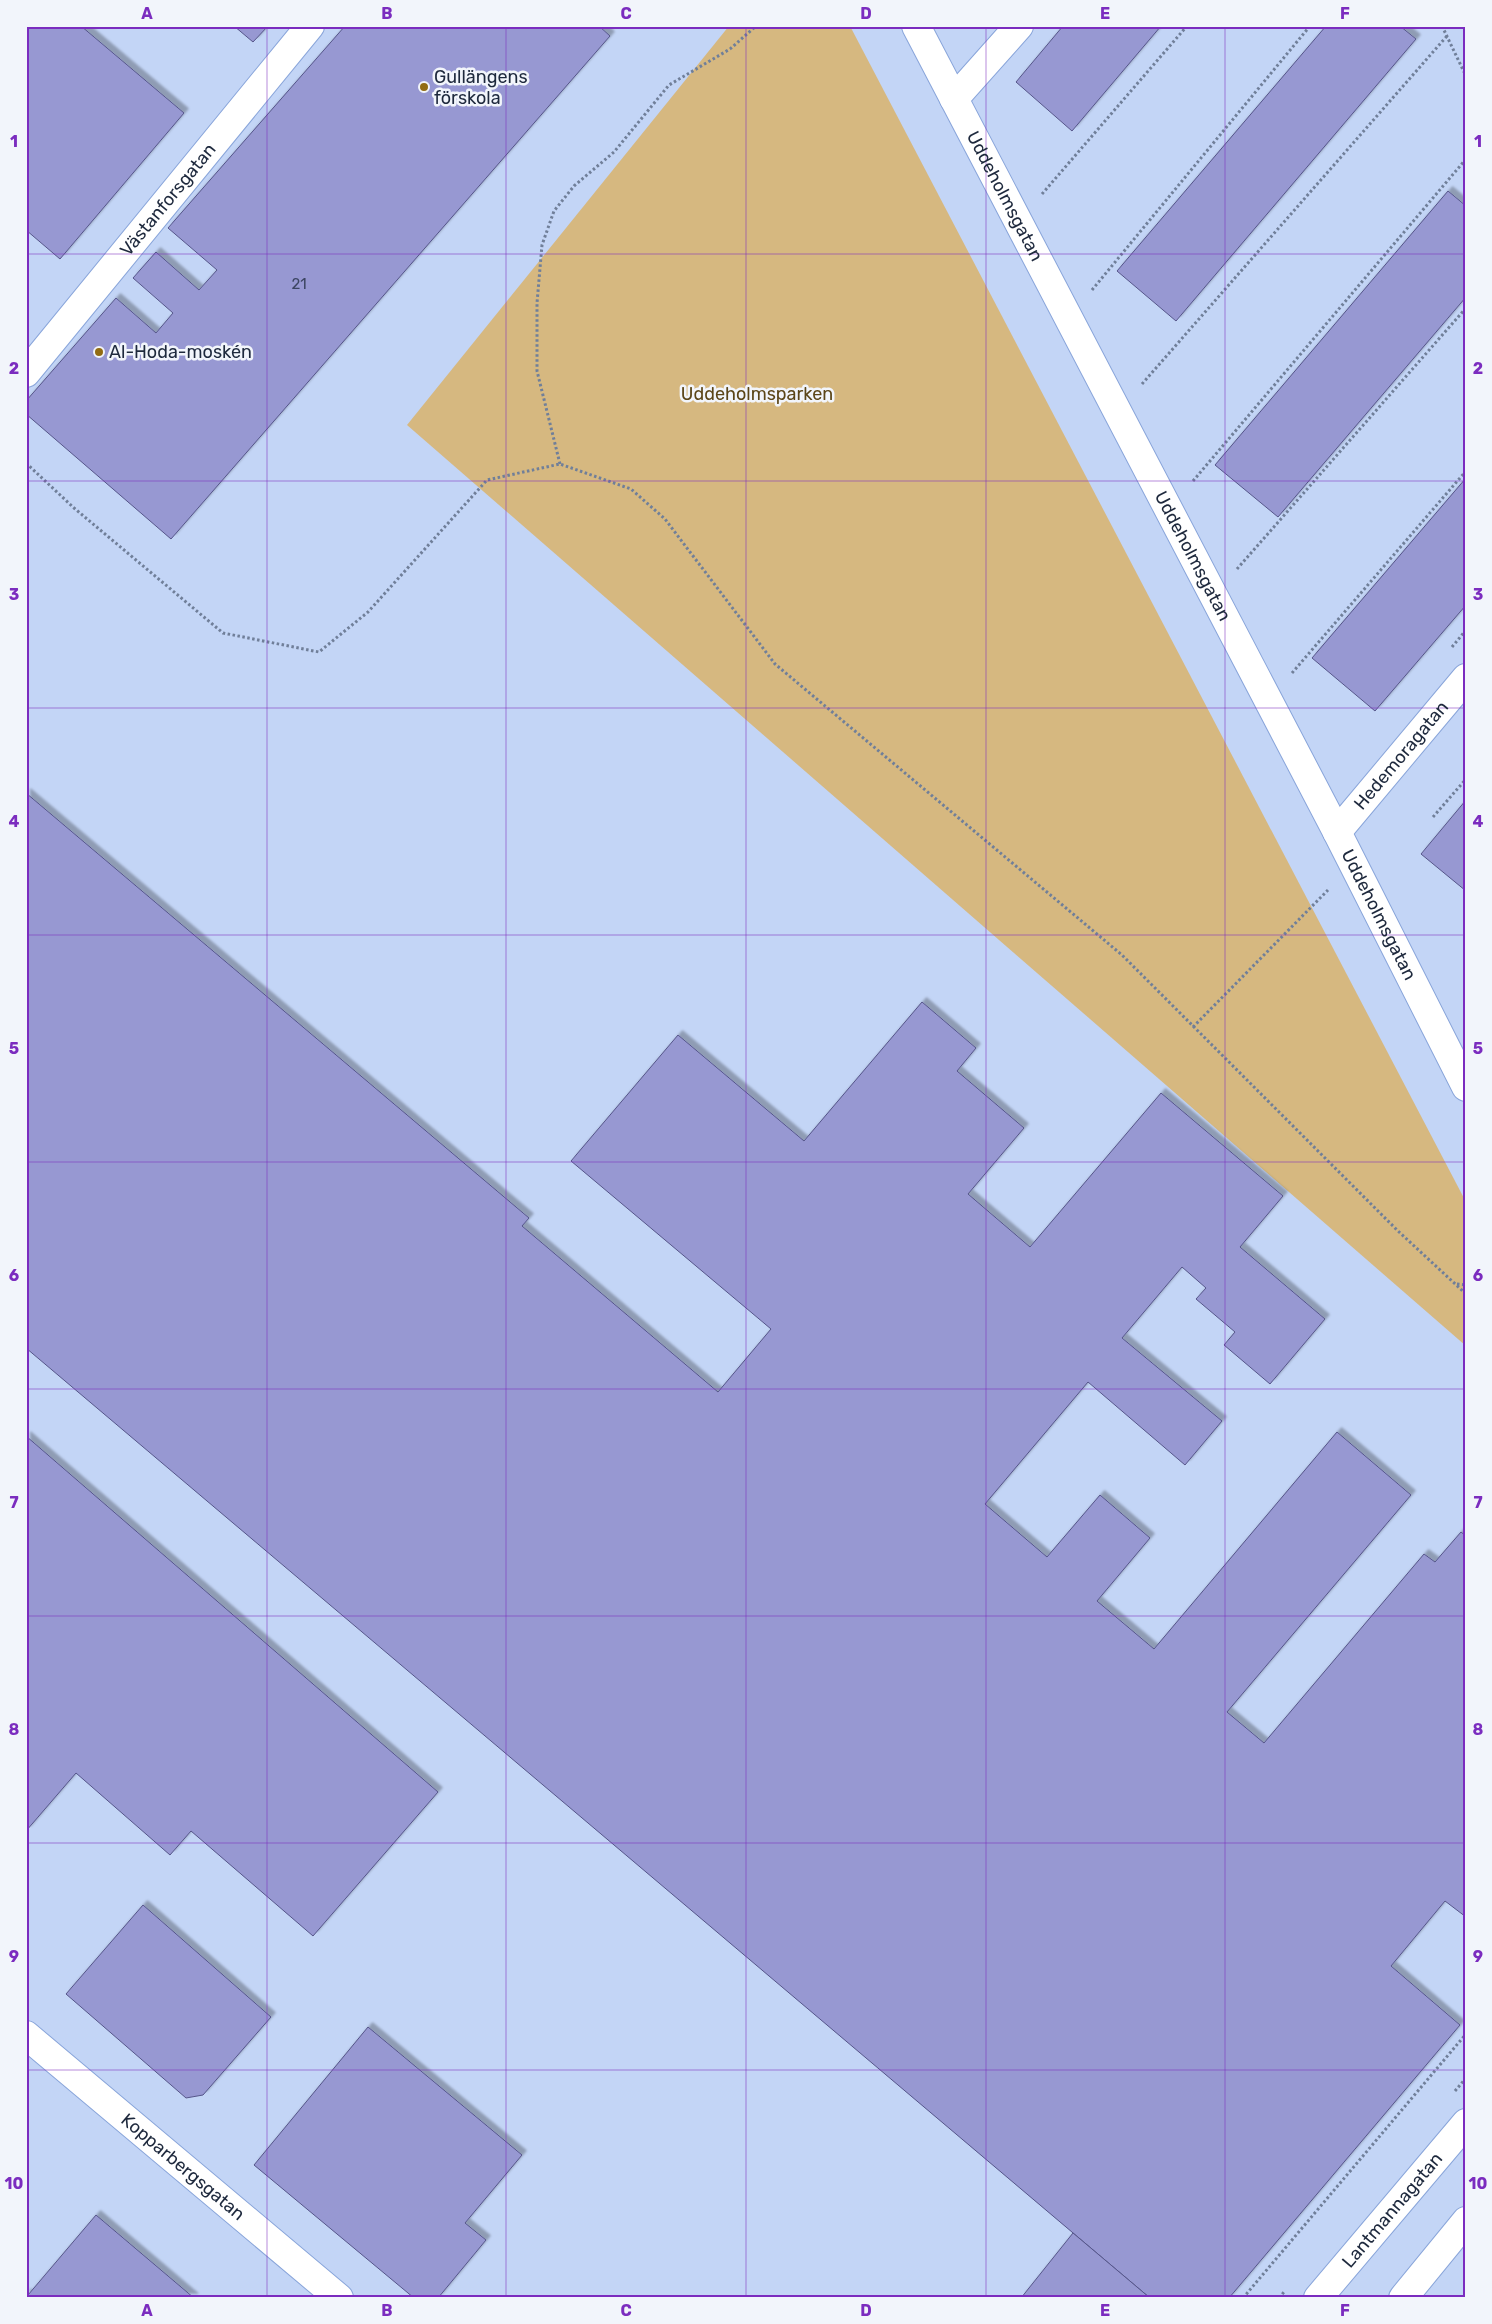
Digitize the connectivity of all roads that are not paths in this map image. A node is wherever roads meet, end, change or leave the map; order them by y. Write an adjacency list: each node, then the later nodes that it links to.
1 (310, 26): 5 (street, Västanforsgatan)
2 (916, 26): 4 (street, Uddeholmsgatan)
3 (1019, 26): 4 (street)
4 (954, 99): 7 (street, Uddeholmsgatan)
5 (26, 373)
6 (1466, 678): 7 (street, Hedemoragatan)
7 (1337, 832): 8 (street, Uddeholmsgatan)
8 (1466, 1087)
9 (26, 2035): 12 (street, Kopparbergsgatan)
10 (1466, 2123): 13 (street, Lantmannagatan)
11 (1466, 2221): 14 (street)
12 (340, 2298)
13 (1318, 2298)
14 (1403, 2298)

